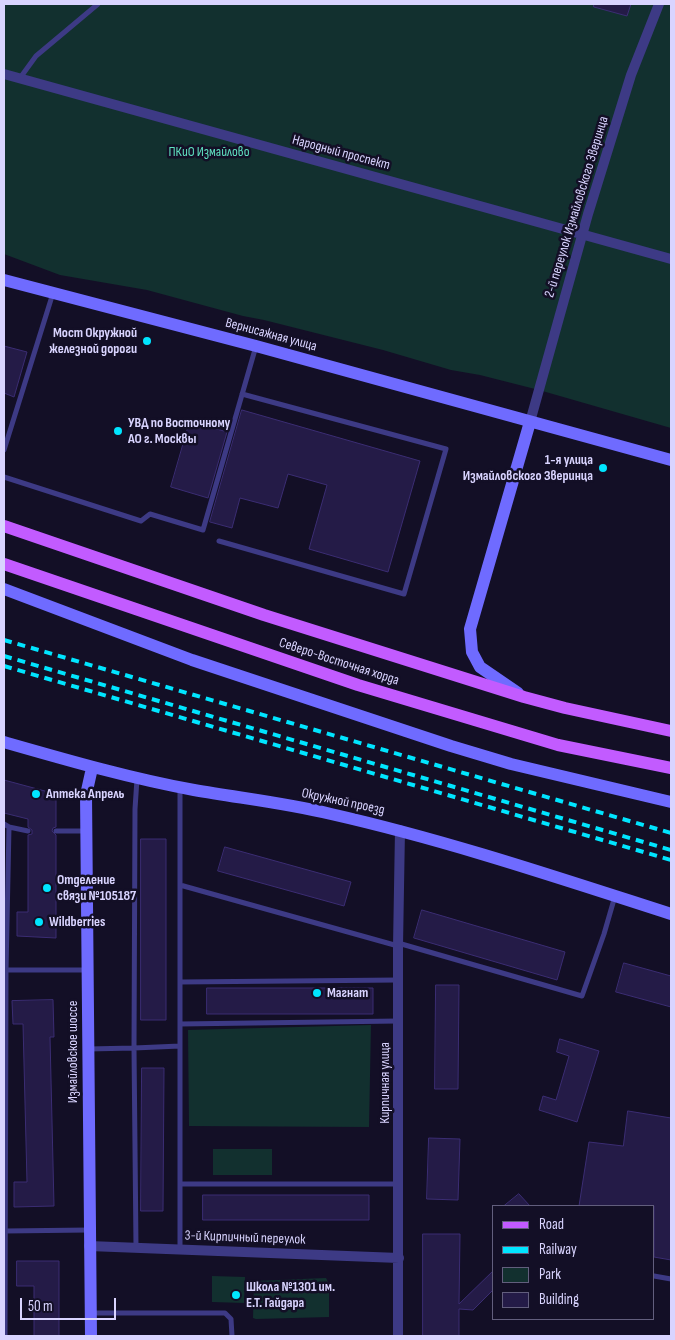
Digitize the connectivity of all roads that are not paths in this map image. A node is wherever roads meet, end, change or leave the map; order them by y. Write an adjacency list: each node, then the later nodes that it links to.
1 (98, 4): 4 (lane)
2 (659, 4): 5 (street, 2-й переулок Измайловского Зверинца)
3 (4, 74): 4 (street, Народный проспект)
4 (20, 78): 5 (street, Народный проспект)
5 (583, 234): 6 (street, Народный проспект); 11 (street, 2-й переулок Измайловского Зверинца)
6 (671, 259)
7 (4, 280): 8 (main road, Вернисажная улица)
8 (53, 292): 9 (main road, Вернисажная улица); 12 (lane)
9 (256, 346): 10 (lane); 11 (main road, Вернисажная улица)
10 (242, 394): 14 (lane); 16 (lane)
11 (530, 422): 13 (main road); 19 (main road)
12 (4, 450)
13 (671, 460)
14 (4, 477)
15 (4, 526): 19 (main road, Северо-Восточная хорда)
16 (219, 541)
17 (4, 564): 23 (main road, Северо-Восточная хорда)
18 (4, 589): 26 (main road)
19 (524, 697): 20 (main road, Северо-Восточная хорда)
20 (671, 731)
21 (4, 742): 22 (main road, Окружной проезд)
22 (92, 768): 24 (main road, Окружной проезд); 32 (main road, Измайловское шоссе)
23 (671, 768)
24 (137, 778): 25 (main road, Окружной проезд); 44 (lane)
25 (180, 787): 29 (main road, Окружной проезд); 33 (lane)
26 (671, 802)
27 (4, 824): 28 (lane)
28 (10, 827): 30 (lane); 38 (lane)
29 (400, 830): 34 (main road, Окружной проезд); 36 (street, Кирпичная улица)
30 (28, 831)
31 (56, 831): 32 (lane)
32 (86, 831): 37 (main road, Измайловское шоссе)
33 (180, 885): 36 (lane); 40 (lane)
34 (615, 896): 35 (main road, Окружной проезд); 36 (lane)
35 (671, 914)
36 (398, 944): 39 (street, Кирпичная улица)
37 (87, 970): 38 (lane); 45 (main road, Измайловское шоссе)
38 (5, 971): 46 (lane)
39 (398, 980): 40 (lane); 41 (street, Кирпичная улица)
40 (180, 982): 42 (lane)
41 (398, 1021): 42 (lane); 48 (street, Кирпичная улица)
42 (180, 1024): 43 (lane)
43 (180, 1046): 44 (lane); 47 (lane)
44 (134, 1048): 45 (lane); 52 (lane)
45 (88, 1049): 49 (main road, Измайловское шоссе)
46 (4, 1068): 50 (lane)
47 (180, 1184): 48 (lane); 53 (lane)
48 (399, 1184): 54 (street, Кирпичная улица)
49 (89, 1230): 50 (lane); 51 (main road, Измайловское шоссе)
50 (5, 1231): 58 (lane)
51 (89, 1246): 52 (street, 3-й Кирпичный переулок); 57 (main road, Измайловское шоссе)
52 (136, 1247): 53 (street, 3-й Кирпичный переулок)
53 (180, 1249): 54 (street, 3-й Кирпичный переулок)
54 (399, 1258): 61 (street, Кирпичная улица)
55 (655, 1276): 56 (lane)
56 (671, 1279)
57 (90, 1313): 59 (main road, Измайловское шоссе); 60 (lane)
58 (5, 1336)
59 (90, 1336)
60 (232, 1336)
61 (398, 1336)

